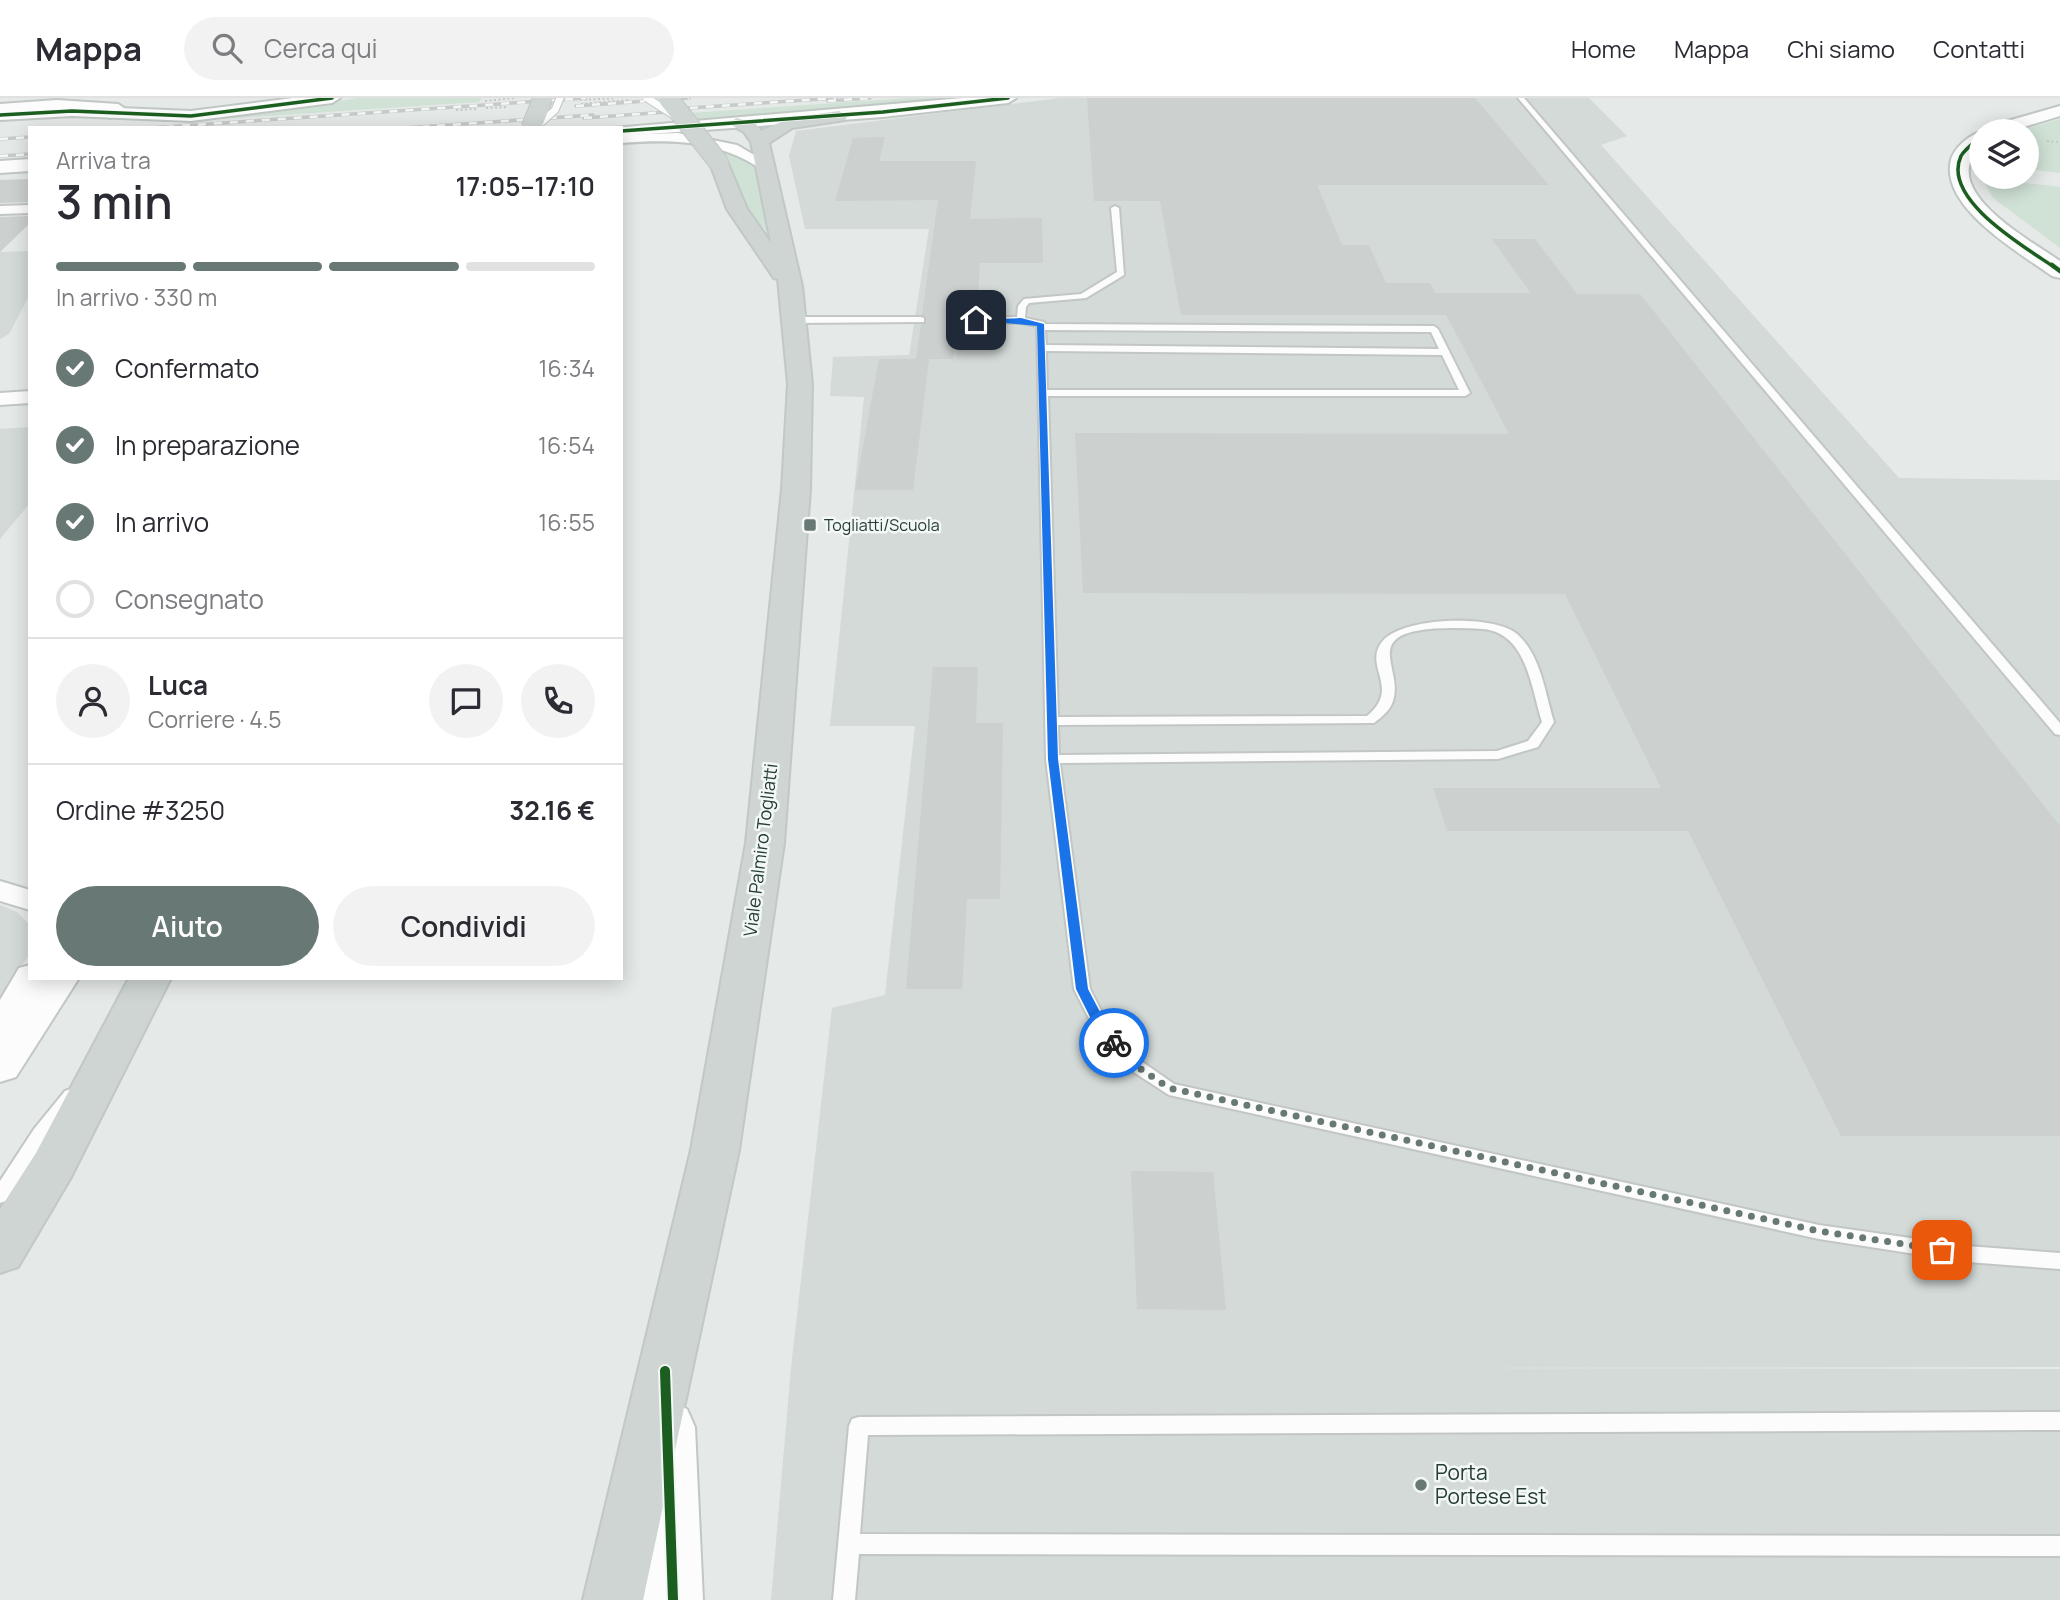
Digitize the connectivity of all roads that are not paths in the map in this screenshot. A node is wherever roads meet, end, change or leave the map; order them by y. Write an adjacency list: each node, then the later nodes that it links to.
1 (332, 98): 11 (street)
2 (543, 98): 17 (main road, bridge)
3 (560, 98): 18 (lane, bridge)
4 (647, 98): 15 (lane, Viale Palmiro Togliatti, bridge)
5 (668, 98): 15 (main road, Viale Palmiro Togliatti, bridge)
6 (1008, 98): 13 (street)
7 (1521, 98): 41 (lane)
8 (61, 101): 9 (street); 11 (street)
9 (0, 108)
10 (2060, 111): 14 (street)
11 (110, 114): 12 (street)
12 (0, 115)
13 (839, 116): 16 (street); 21 (main road)
14 (2033, 119)
15 (685, 121): 30 (main road, Viale Palmiro Togliatti, bridge)
16 (737, 123): 19 (street); 21 (main road)
17 (534, 126)
18 (536, 126)
19 (623, 131)
20 (623, 139): 24 (street)
21 (760, 142): 24 (main road)
22 (1969, 145): 29 (street)
23 (28, 165): 25 (street)
24 (766, 166): 30 (main road)
25 (0, 167)
26 (1115, 208): 33 (lane)
27 (28, 209): 28 (street)
28 (0, 210)
29 (2060, 271)
30 (793, 303): 31 (lane); 56 (main road, Viale Palmiro Togliatti)
31 (921, 320)
32 (976, 320): 33 (lane)
33 (1021, 320): 34 (lane)
34 (1041, 327): 35 (lane); 36 (lane)
35 (1042, 348): 36 (lane); 37 (lane)
36 (1445, 352): 37 (lane)
37 (1044, 393): 40 (lane)
38 (28, 397): 39 (street)
39 (0, 399)
40 (1051, 721): 42 (lane); 42 (lane)
41 (2060, 731)
42 (1053, 759): 55 (lane)
43 (28, 883): 44 (street)
44 (0, 890): 45 (street); 46 (street)
45 (28, 891)
46 (28, 899)
47 (28, 979): 51 (street)
48 (57, 980): 52 (street)
49 (149, 980): 50 (main road)
50 (122, 1031): 53 (lane); 54 (main road)
51 (0, 1052)
52 (0, 1065)
53 (0, 1196)
54 (0, 1252)
55 (2060, 1261)
56 (665, 1371): 60 (main road, Viale Palmiro Togliatti); 61 (street)
57 (2060, 1421): 58 (lane)
58 (849, 1544): 59 (lane); 62 (lane)
59 (2060, 1546)
60 (613, 1600)
61 (673, 1600)
62 (845, 1600)

